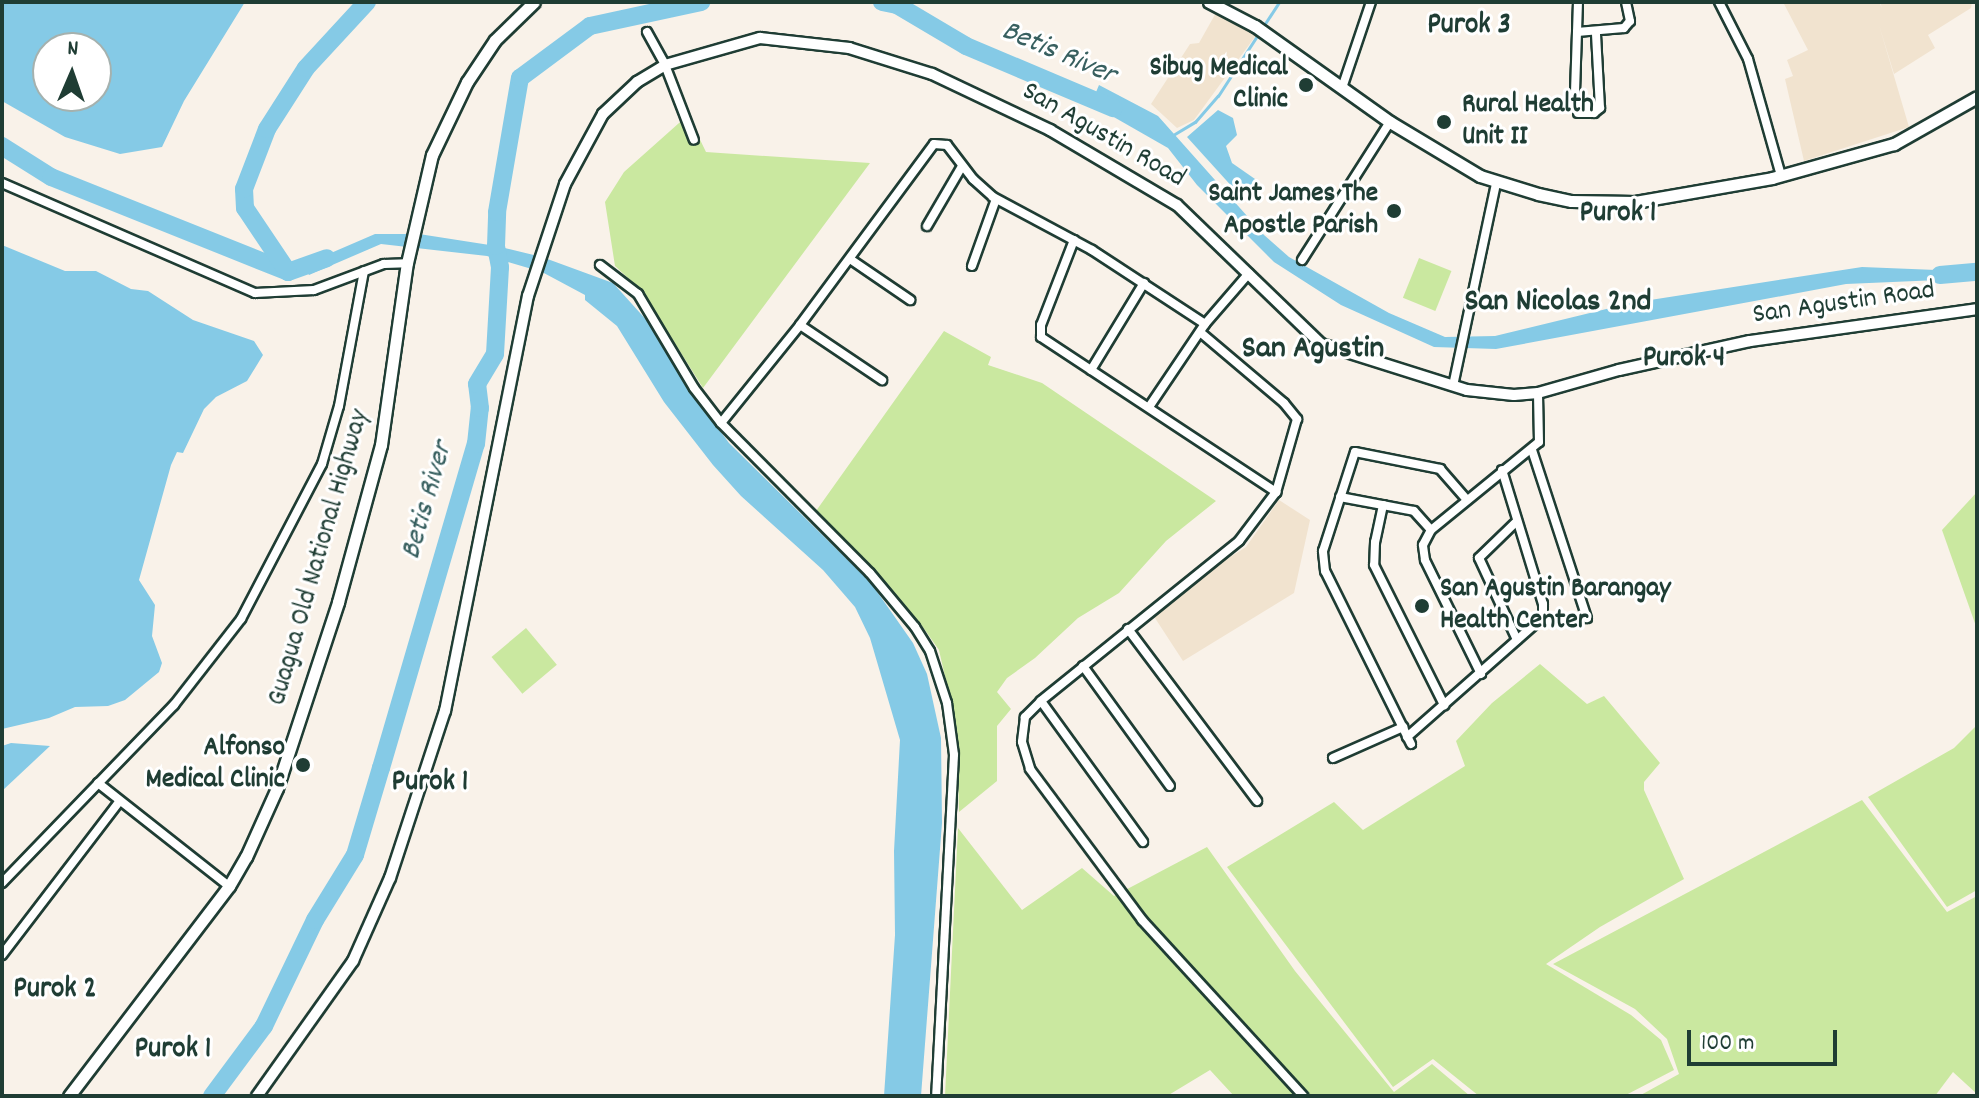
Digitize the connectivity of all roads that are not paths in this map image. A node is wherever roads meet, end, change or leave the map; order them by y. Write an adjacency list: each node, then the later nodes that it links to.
1 (534, 2): 24 (main road, Guagua Old National Highway)
2 (1209, 2): 11 (main road)
3 (1371, 2): 11 (street)
4 (1578, 2): 8 (street)
5 (1626, 2): 9 (street)
6 (1719, 2): 18 (street)
7 (647, 32): 10 (street)
8 (1577, 32): 9 (street); 12 (street)
9 (1596, 33): 14 (street)
10 (665, 65): 16 (street); 30 (street, San Agustin Road); 68 (street, San Agustin Road)
11 (1342, 88): 15 (main road)
12 (1575, 92)
13 (1977, 97): 18 (main road)
14 (1578, 113)
15 (1390, 122): 20 (main road); 26 (street)
16 (694, 140)
17 (962, 166): 21 (street); 22 (street); 25 (street)
18 (1781, 176): 20 (main road)
19 (2, 183): 29 (street)
20 (1496, 183): 38 (street)
21 (996, 199): 23 (street); 28 (street)
22 (927, 226)
23 (1074, 240): 31 (street); 36 (street)
24 (408, 259): 29 (street); 65 (main road, Guagua Old National Highway)
25 (850, 259): 32 (street); 34 (street)
26 (1302, 260)
27 (600, 265): 41 (street)
28 (972, 266)
29 (364, 271): 59 (street)
30 (1249, 273): 35 (street); 38 (street, San Agustin Road)
31 (1144, 283): 35 (street); 36 (street)
32 (910, 300)
33 (1977, 309): 39 (street, San Agustin Road)
34 (800, 325): 37 (street); 41 (street)
35 (1203, 328): 40 (street); 44 (street)
36 (1091, 370): 40 (street)
37 (882, 380)
38 (1453, 386): 39 (street, San Agustin Road)
39 (1538, 393): 42 (street)
40 (1149, 407): 44 (street)
41 (721, 423): 69 (street)
42 (1532, 450): 43 (street); 50 (street)
43 (1502, 470): 46 (street); 48 (street)
44 (1276, 492): 51 (street)
45 (1340, 497): 46 (street); 47 (street); 57 (street)
46 (1467, 500): 49 (street)
47 (1383, 505): 49 (street); 56 (street)
48 (1517, 521): 52 (street); 52 (street)
49 (1431, 530): 54 (street)
50 (1587, 618)
51 (1128, 629): 53 (street); 61 (street)
52 (1517, 640): 54 (street)
53 (1083, 666): 55 (street); 60 (street)
54 (1481, 674): 56 (street)
55 (1041, 701): 63 (street); 70 (street)
56 (1444, 705): 57 (street)
57 (1407, 736): 58 (street)
58 (1333, 758)
59 (98, 783): 62 (street); 64 (street)
60 (1170, 786)
61 (1257, 801)
62 (119, 802): 65 (street); 66 (street)
63 (1143, 842)
64 (2, 883)
65 (229, 886): 67 (main road, Guagua Old National Highway)
66 (2, 955)
67 (69, 1096)
68 (257, 1096)
69 (936, 1096)
70 (1303, 1096)

